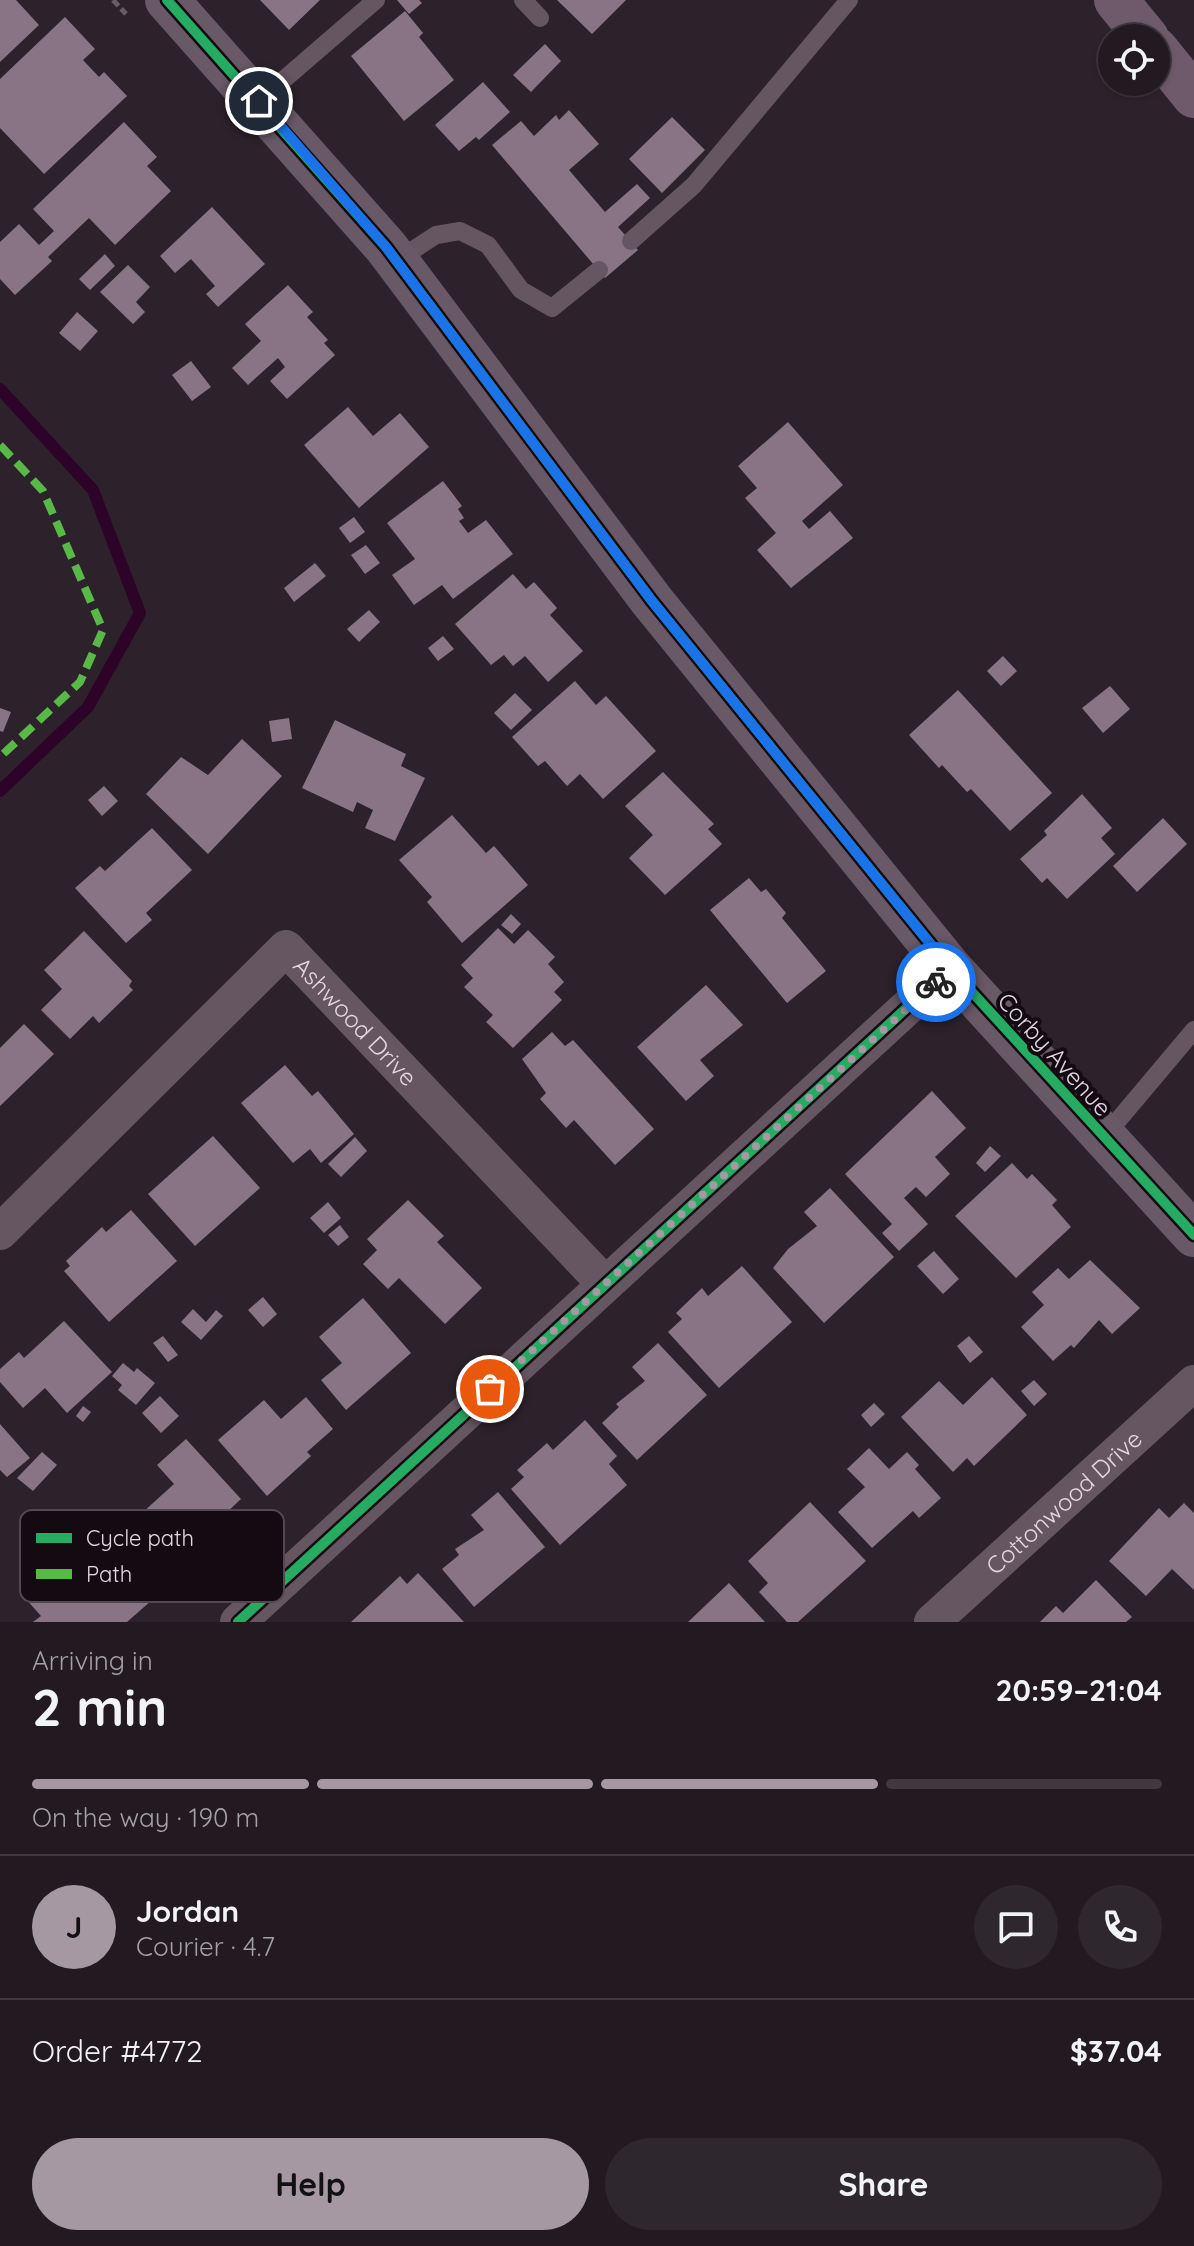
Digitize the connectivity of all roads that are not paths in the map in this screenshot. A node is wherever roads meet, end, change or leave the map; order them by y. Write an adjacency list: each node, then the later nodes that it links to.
1 (167, 0): 10 (street, Corby Avenue)
2 (376, 0): 10 (lane)
3 (523, 0): 6 (lane)
4 (849, 0): 11 (lane)
5 (1116, 0): 7 (highway)
6 (540, 18)
7 (1136, 24)
8 (1170, 66): 9 (highway)
9 (1194, 96)
10 (259, 101): 12 (street, Corby Avenue)
11 (631, 241)
12 (396, 261): 13 (lane); 14 (street, Corby Avenue)
13 (599, 270)
14 (950, 968): 16 (street, Corby Avenue); 19 (street)
15 (1194, 1030): 16 (lane)
16 (1104, 1137): 18 (street, Corby Avenue)
17 (0, 1232): 19 (street, Ashwood Drive)
18 (1194, 1235)
19 (604, 1283): 21 (street)
20 (1194, 1383): 24 (street, Cottonwood Drive)
21 (284, 1579)
22 (260, 1602): 23 (street)
23 (238, 1622)
24 (932, 1622)

